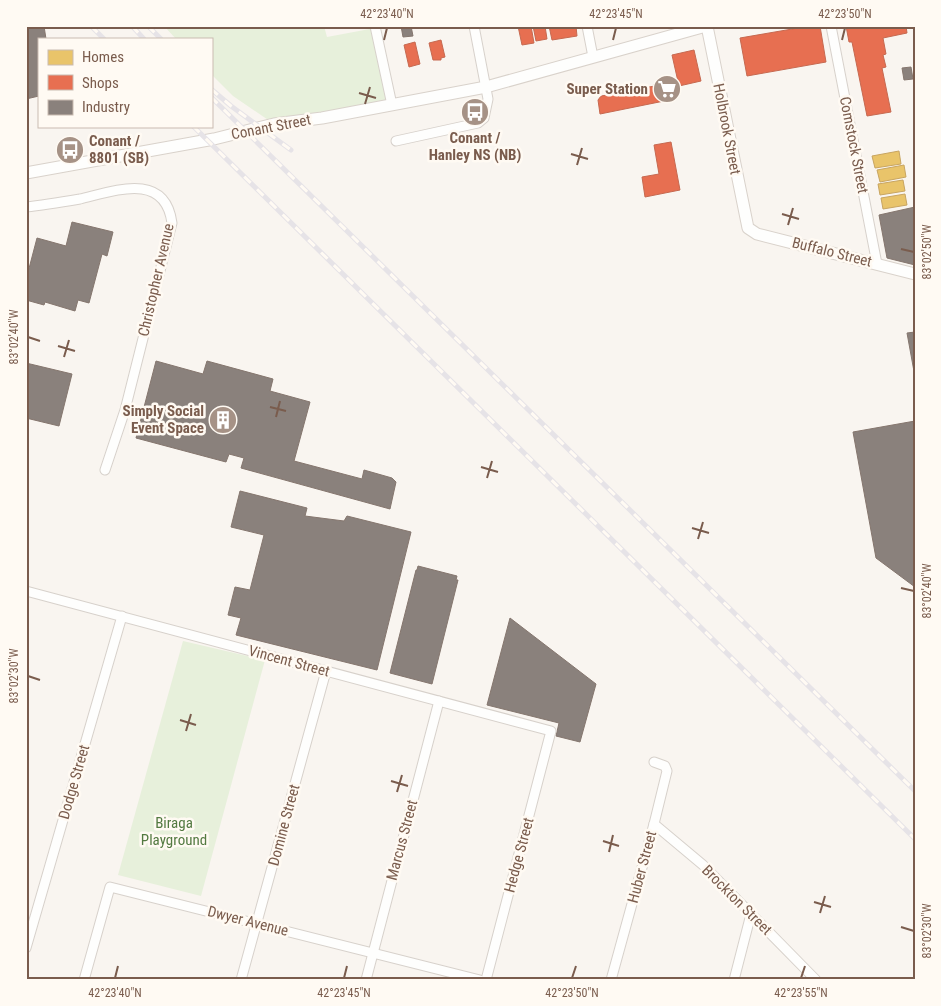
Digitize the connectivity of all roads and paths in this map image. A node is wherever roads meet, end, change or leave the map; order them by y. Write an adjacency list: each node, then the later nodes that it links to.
1 (375, 26): 8 (street)
2 (474, 26): 7 (street)
3 (587, 26): 6 (street)
4 (706, 26): 6 (main road, Conant Street); 12 (main road, Holbrook Street)
5 (831, 26): 13 (street, Comstock Street)
6 (593, 58): 7 (main road, Conant Street)
7 (486, 86): 8 (main road, Conant Street); 9 (street)
8 (392, 105): 10 (main road, Conant Street)
9 (396, 141)
10 (26, 173)
11 (26, 207): 15 (street, Christopher Avenue)
12 (750, 230): 13 (main road, Buffalo Street)
13 (877, 264): 14 (main road, Buffalo Street)
14 (915, 274)
15 (105, 470)
16 (26, 591): 17 (street, Vincent Street)
17 (122, 616): 18 (street, Vincent Street); 25 (street, Dodge Street)
18 (326, 671): 19 (street, Vincent Street); 24 (street, Domine Street)
19 (439, 701): 20 (street, Vincent Street); 26 (street, Marcus Street)
20 (551, 731): 31 (street, Hedge Street)
21 (654, 762): 22 (street, Huber Street)
22 (654, 824): 23 (street, Brockton Street); 32 (street, Huber Street)
23 (751, 914): 33 (street); 34 (street, Brockton Street)
24 (257, 923): 26 (street, Dwyer Avenue); 27 (street, Dwyer Avenue); 28 (street, Domine Street)
25 (26, 948)
26 (373, 953): 29 (street, Marcus Street); 30 (street, Dwyer Avenue)
27 (84, 980)
28 (241, 980)
29 (366, 980)
30 (480, 980)
31 (486, 980)
32 (611, 980)
33 (734, 980)
34 (816, 980)

